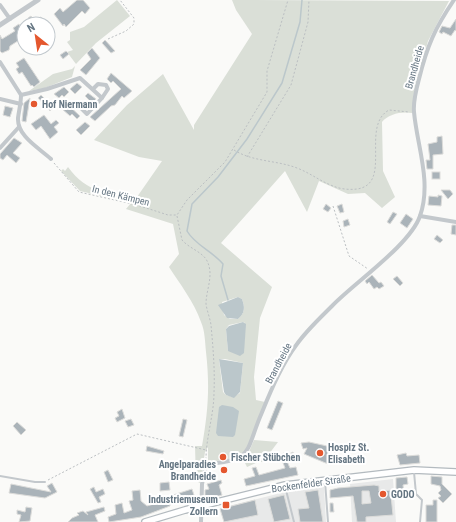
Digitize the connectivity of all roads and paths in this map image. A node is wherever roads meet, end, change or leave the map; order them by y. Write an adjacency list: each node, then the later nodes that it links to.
1 (38, 0): 7 (street)
2 (120, 0): 9 (path)
3 (288, 0): 20 (path)
4 (309, 0): 21 (path)
5 (454, 0): 17 (street, Brandheide)
6 (0, 5): 7 (street)
7 (10, 19): 8 (street)
8 (0, 25)
9 (108, 39)
10 (0, 62): 12 (street)
11 (93, 89): 12 (street); 13 (street); 13 (street)
12 (21, 95): 15 (street)
13 (102, 98): 16 (street)
14 (0, 99): 15 (street)
15 (21, 104): 18 (street)
16 (78, 105)
17 (414, 113): 21 (path); 25 (street, Brandheide)
18 (19, 127): 19 (street); 22 (street)
19 (1, 146)
20 (234, 150): 21 (path); 24 (path)
21 (247, 157)
22 (51, 160): 24 (path, In den Kämpen)
23 (333, 206): 27 (path)
24 (177, 215): 28 (path)
25 (420, 216): 26 (street); 27 (street, Brandheide)
26 (456, 222)
27 (372, 271): 29 (street, Brandheide)
28 (206, 451): 29 (path); 34 (path)
29 (206, 464): 36 (street)
30 (414, 470): 31 (main road, Bockenfelder Straße); 33 (main road, Bockenfelder Straße); 41 (lane)
31 (456, 472)
32 (0, 476): 34 (lane)
33 (325, 480): 35 (main road, Bockenfelder Straße); 40 (lane)
34 (45, 482)
35 (285, 486): 36 (main road, Bockenfelder Straße); 39 (lane)
36 (202, 506): 37 (main road, Bockenfelder Straße); 38 (street)
37 (147, 522)
38 (201, 522)
39 (294, 522)
40 (328, 522)
41 (420, 522)

